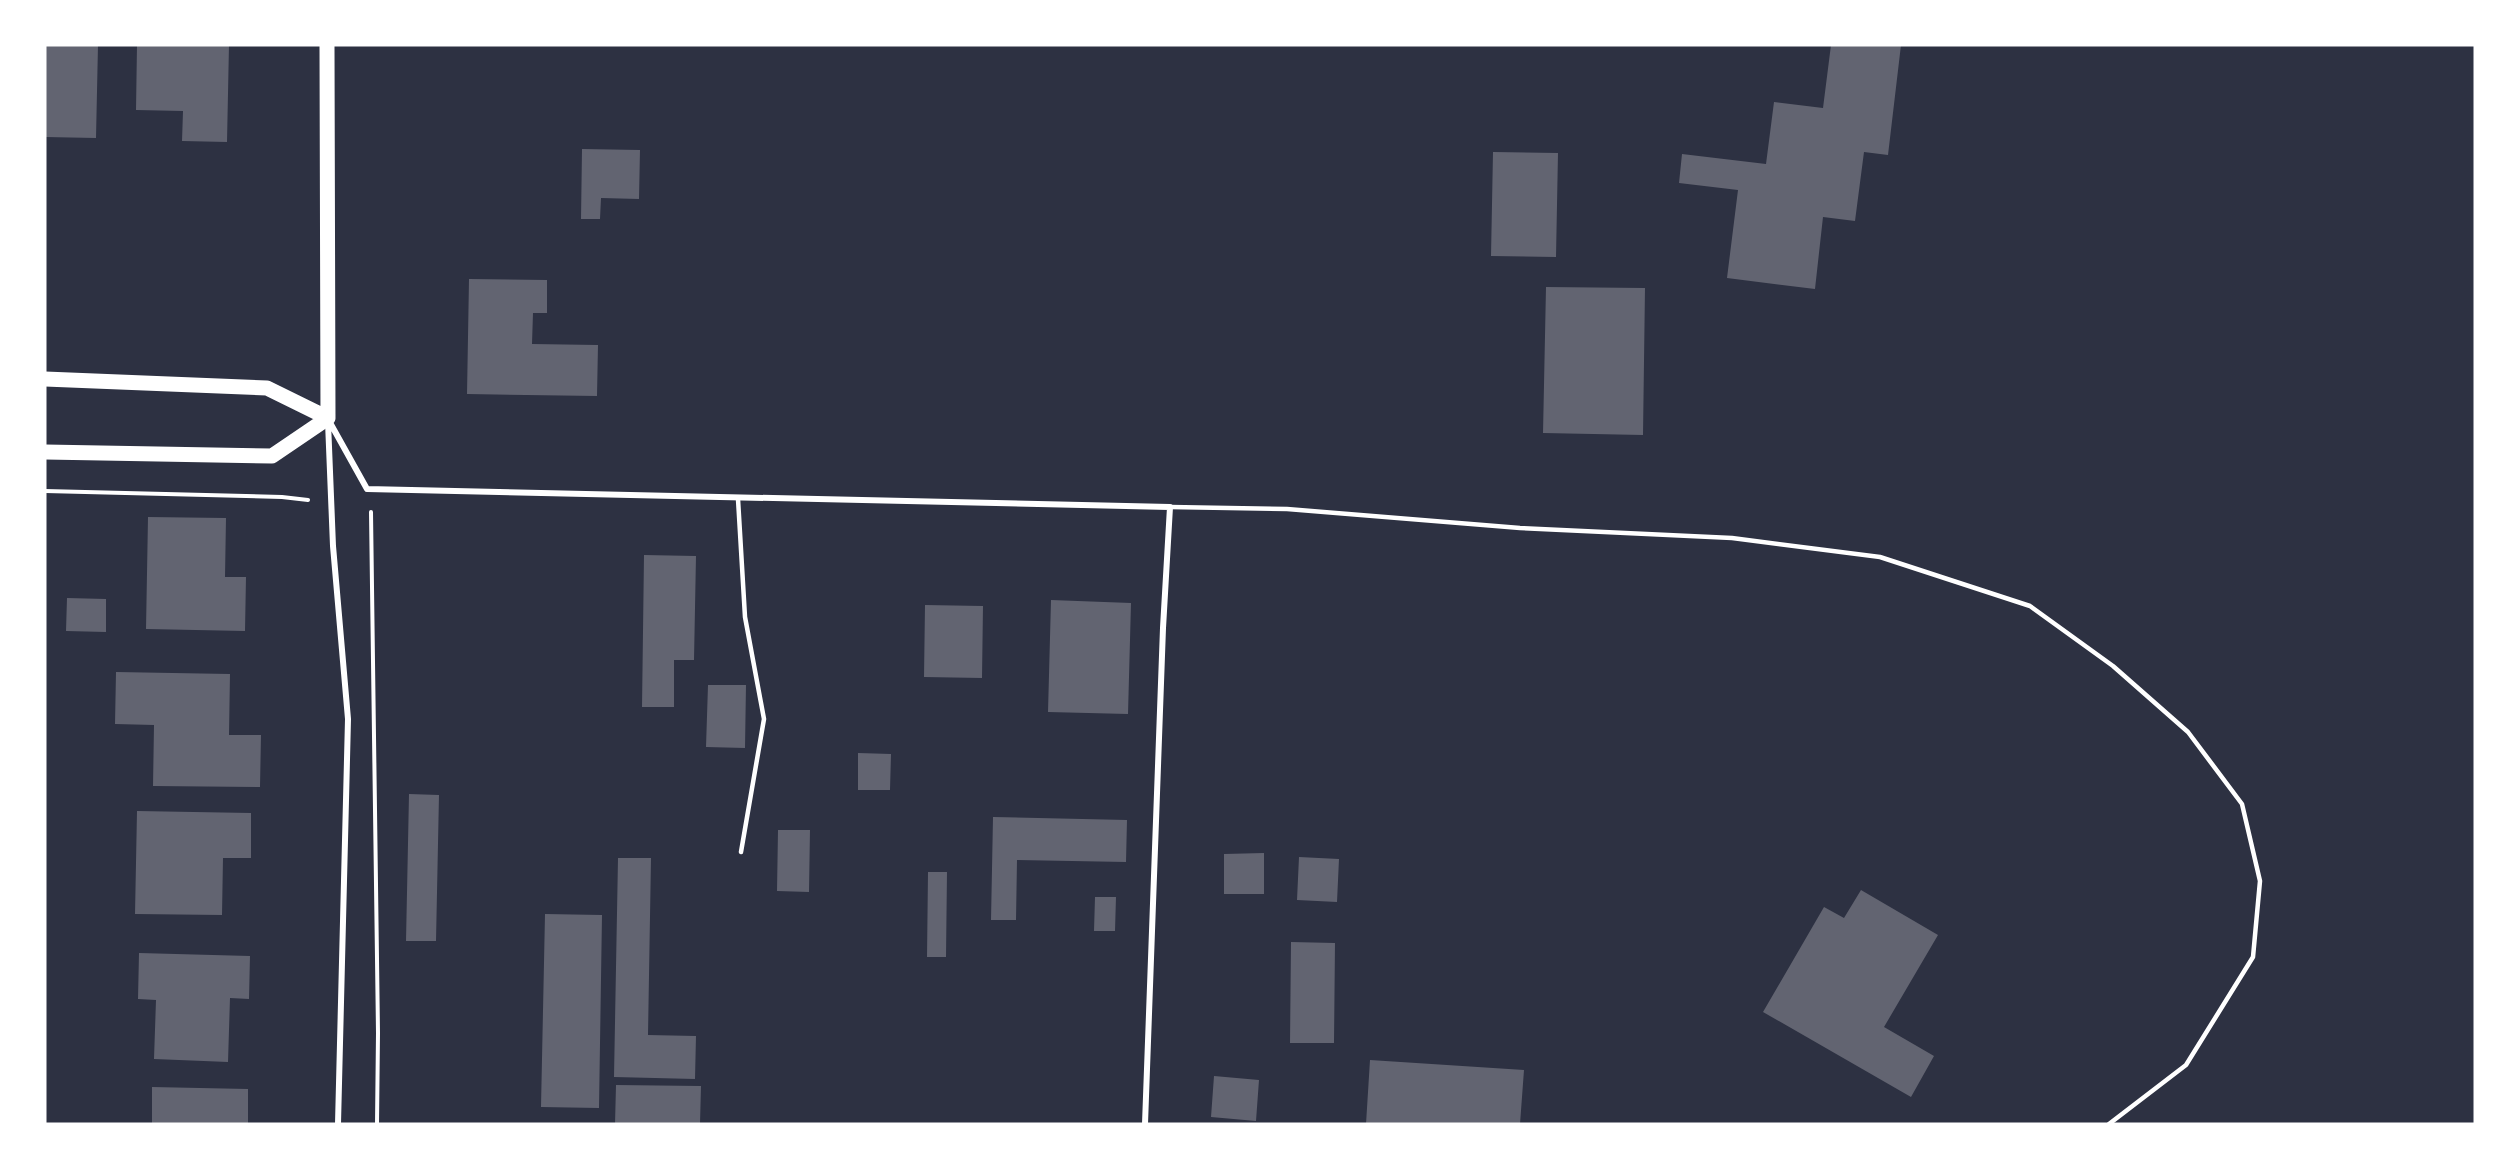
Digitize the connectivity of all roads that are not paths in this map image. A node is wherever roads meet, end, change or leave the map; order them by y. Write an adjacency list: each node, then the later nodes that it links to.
1 (327, 45): 3 (main road)
2 (45, 379): 3 (main road)
3 (328, 418): 4 (main road); 5 (street); 8 (street)
4 (45, 452)
5 (738, 499): 6 (street); 7 (lane)
6 (1170, 507): 9 (street); 10 (lane)
7 (741, 852)
8 (338, 1124)
9 (1144, 1124)
10 (2109, 1124)

